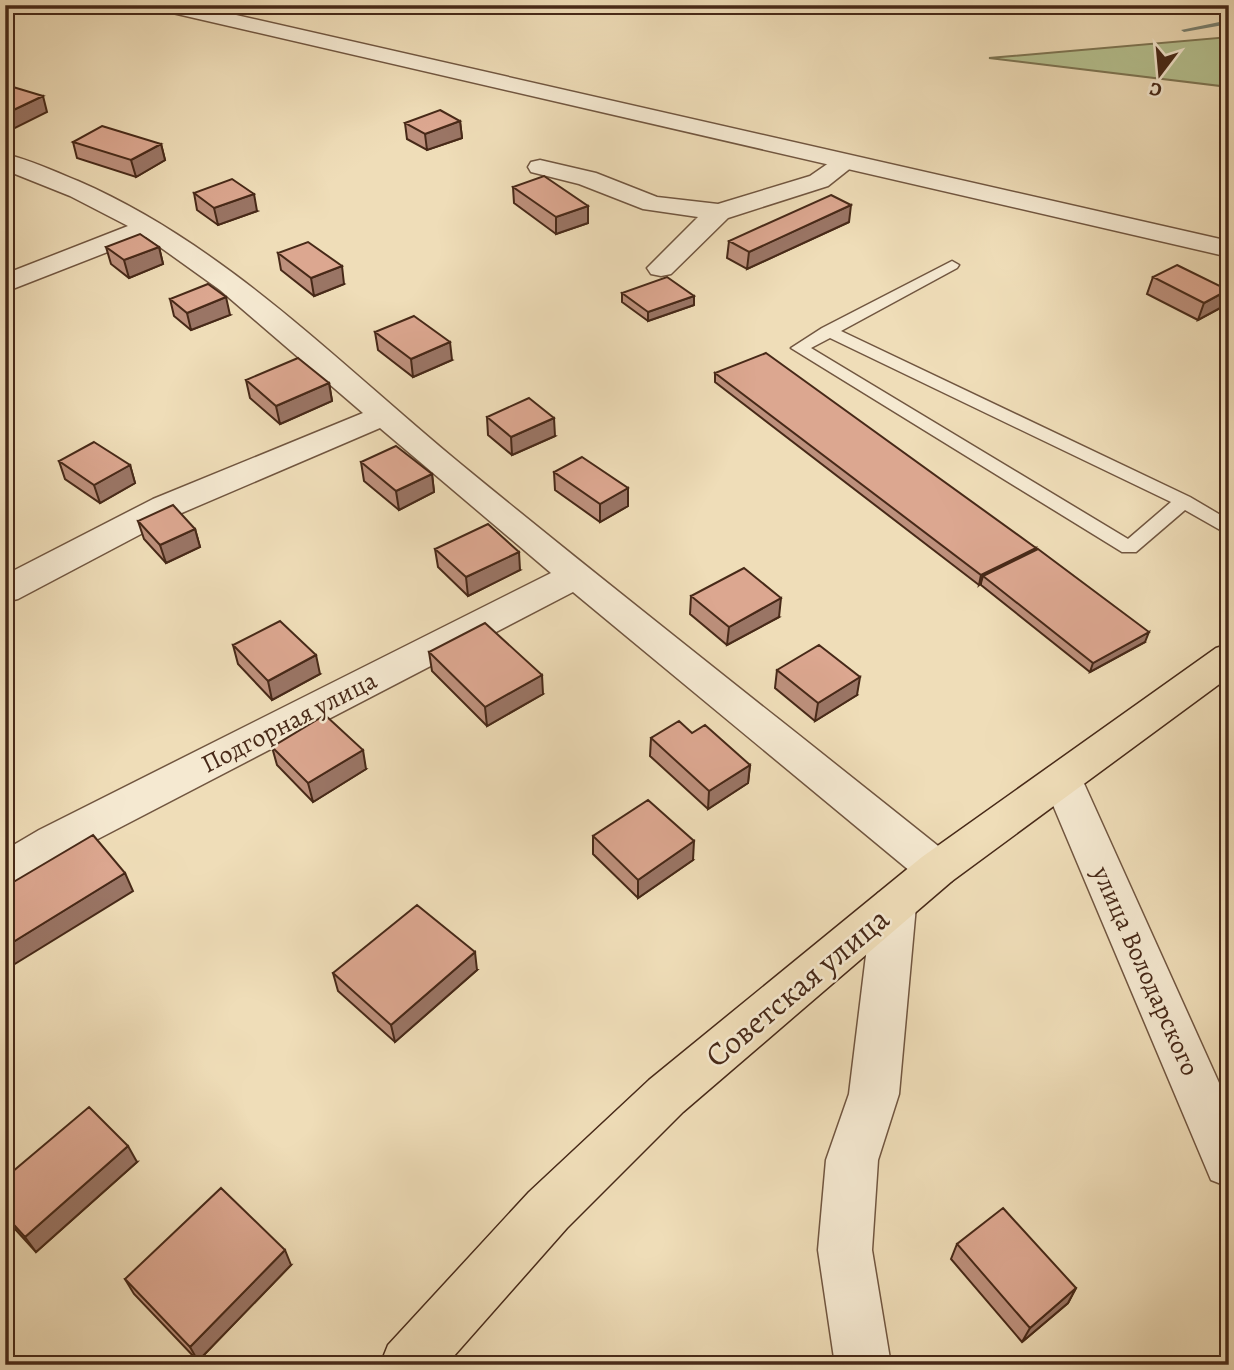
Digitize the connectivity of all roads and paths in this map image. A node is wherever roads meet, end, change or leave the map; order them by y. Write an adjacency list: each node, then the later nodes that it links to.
1 (164, 5): 3 (street)
2 (5, 161): 6 (street)
3 (845, 163): 5 (street); 7 (street)
4 (540, 167): 5 (street)
5 (719, 212): 9 (street)
6 (149, 227): 10 (street); 12 (street)
7 (1229, 249)
8 (952, 265): 11 (lane)
9 (661, 268)
10 (5, 284)
11 (828, 331): 13 (lane); 13 (lane)
12 (383, 416): 15 (street); 16 (street)
13 (1184, 501): 14 (lane)
14 (1229, 529)
15 (575, 576): 19 (street); 20 (street, Подгорная улица)
16 (5, 590)
17 (1229, 657): 18 (main road, Советская улица)
18 (1062, 779): 19 (main road, Советская улица); 22 (street, улица Володарского)
19 (937, 869): 21 (main road, Советская улица)
20 (5, 872)
21 (894, 905): 23 (main road, Советская улица); 24 (street)
22 (1229, 1163)
23 (408, 1365)
24 (863, 1365)

